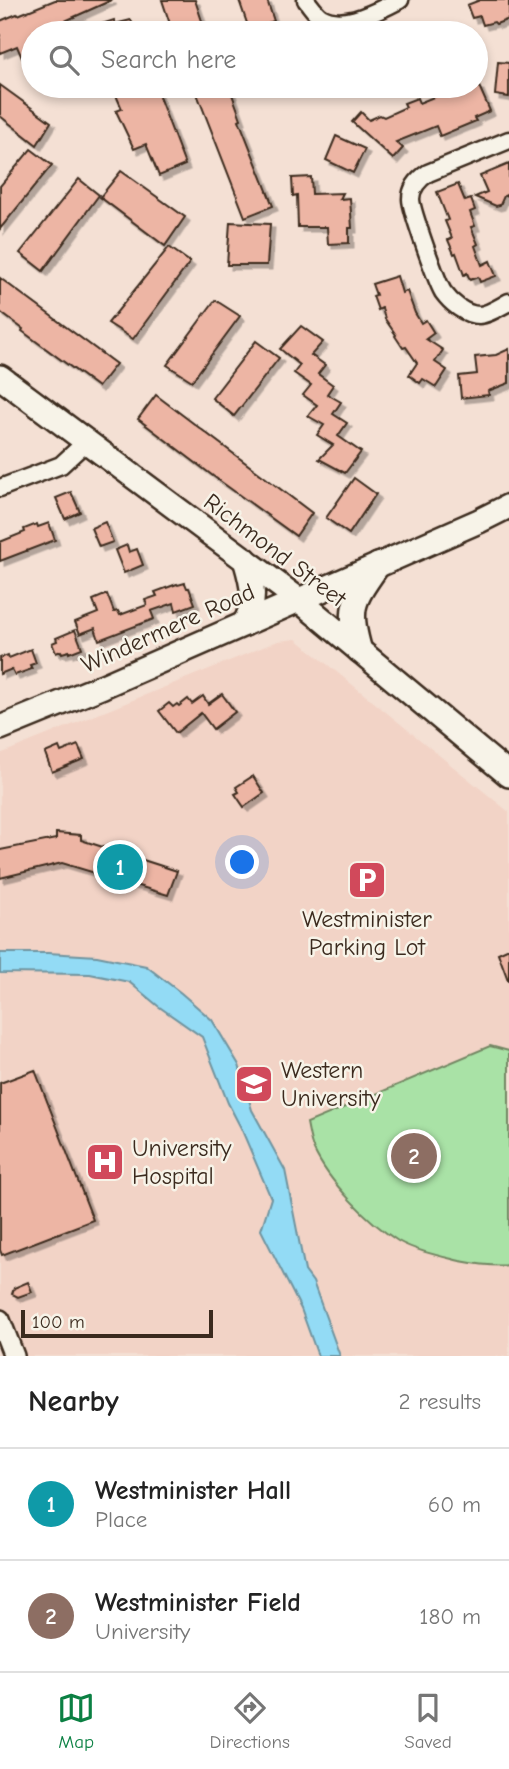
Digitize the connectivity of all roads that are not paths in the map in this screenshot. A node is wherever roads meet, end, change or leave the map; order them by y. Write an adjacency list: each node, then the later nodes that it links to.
1 (306, 0): 2 (street)
2 (400, 0)
3 (509, 140): 4 (street)
4 (509, 302)
5 (0, 377): 6 (main road, Richmond Street)
6 (87, 441): 7 (street); 9 (main road, Richmond Street)
7 (0, 488)
8 (509, 506): 10 (main road, Windermere Road)
9 (244, 559): 11 (main road, Richmond Street); 12 (main road)
10 (379, 565): 11 (main road, Windermere Road); 13 (main road)
11 (299, 600): 12 (main road, Windermere Road); 13 (main road, Richmond Street)
12 (244, 624): 14 (main road, Windermere Road)
13 (360, 651): 15 (main road, Richmond Street)
14 (0, 728)
15 (509, 775)
16 (0, 1320): 17 (street)
17 (14, 1356)

